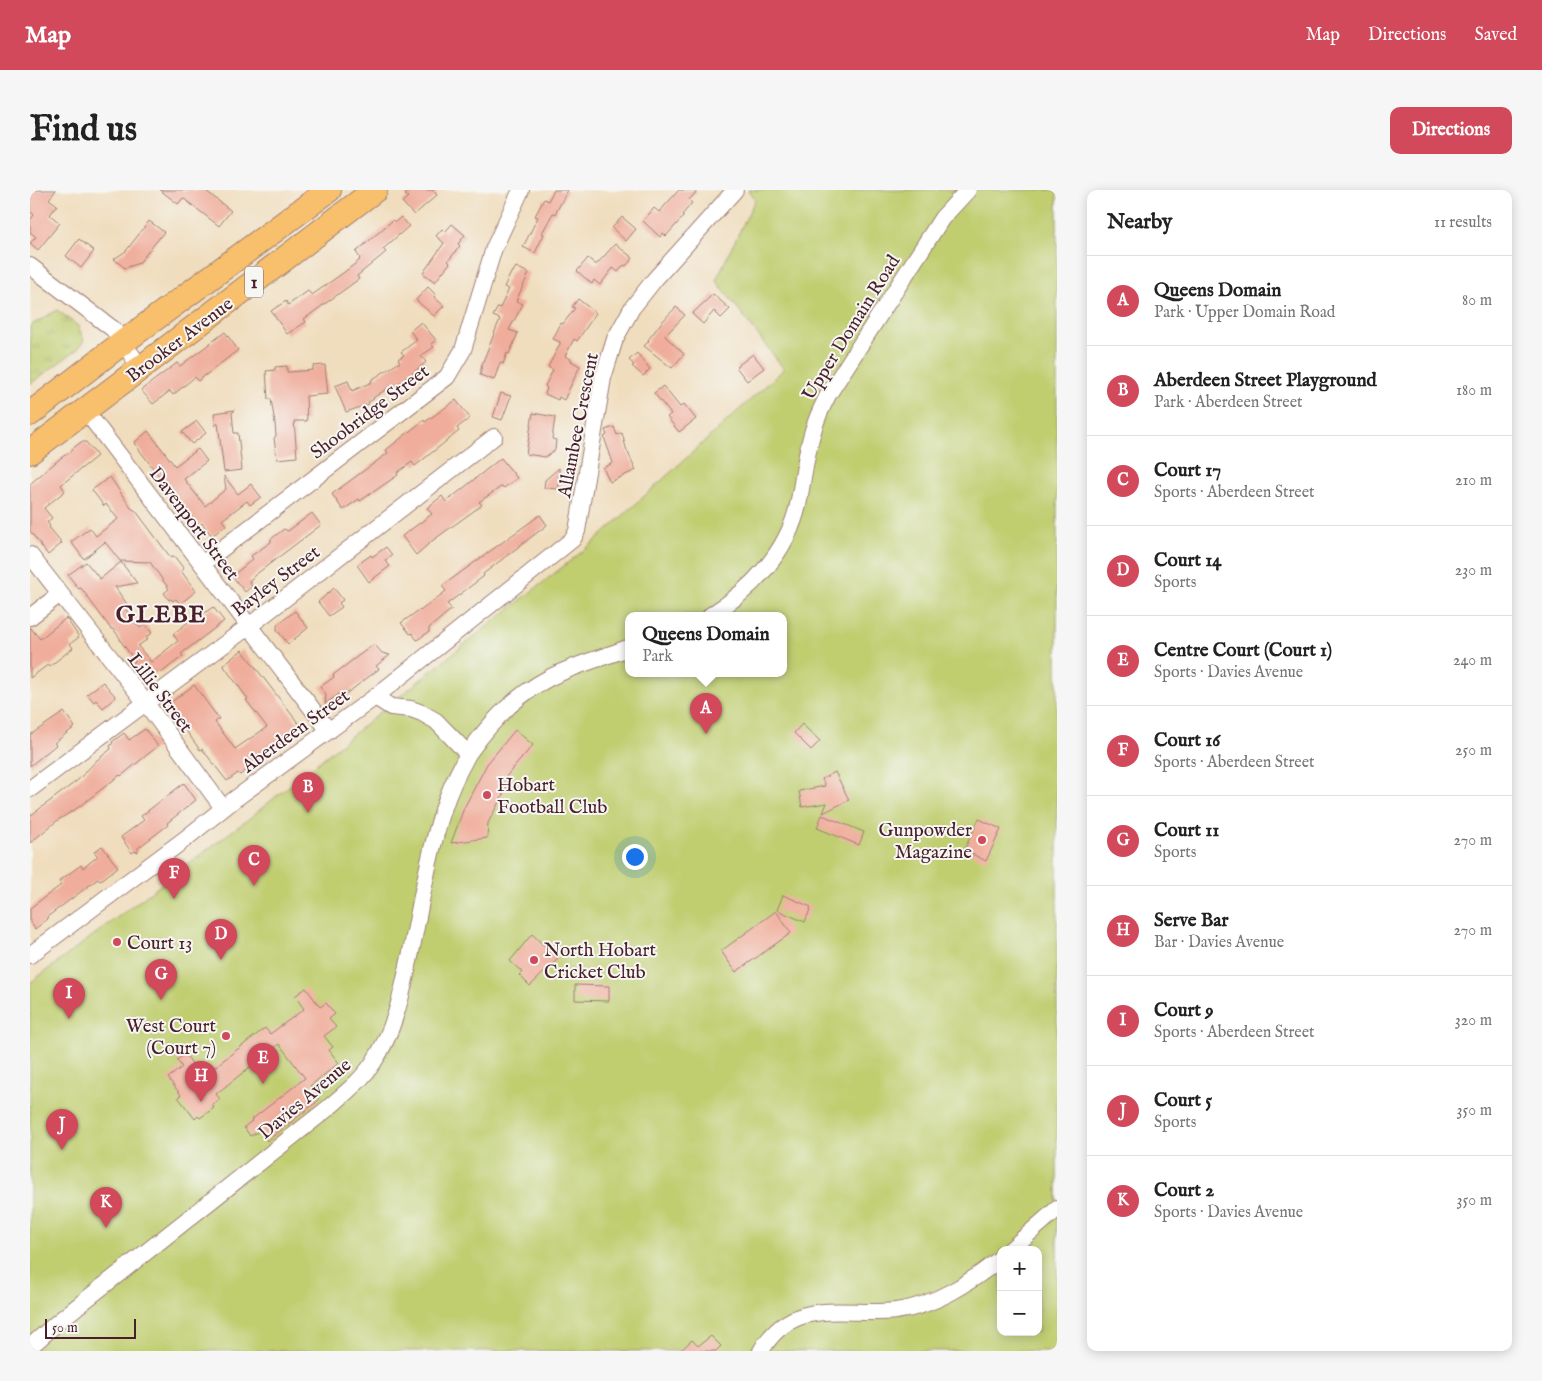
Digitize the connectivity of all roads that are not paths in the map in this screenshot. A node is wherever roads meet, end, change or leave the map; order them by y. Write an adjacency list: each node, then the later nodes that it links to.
1 (329, 190): 7 (highway, Brooker Avenue / 1)
2 (375, 190): 8 (highway, Brooker Avenue / 1)
3 (522, 190): 15 (street, Shoobridge Street)
4 (734, 190): 13 (street, Allambee Crescent)
5 (968, 190): 17 (street, Upper Domain Road)
6 (30, 266): 7 (street)
7 (122, 343): 8 (street); 10 (highway, Brooker Avenue / 1)
8 (141, 368): 9 (highway, Brooker Avenue / 1)
9 (85, 410): 12 (highway, Brooker Avenue / 1); 15 (street, Davenport Street)
10 (30, 414)
11 (494, 437): 19 (street, Bayley Street)
12 (30, 452)
13 (577, 531): 21 (street, Aberdeen Street)
14 (30, 555): 16 (street, Lillie Street)
15 (202, 564): 19 (street, Davenport Street)
16 (60, 594): 18 (street); 22 (street, Lillie Street)
17 (714, 612)
18 (30, 617)
19 (249, 626): 22 (street, Bayley Street); 23 (street, Davenport Street)
20 (625, 649): 24 (street)
21 (375, 697): 23 (street, Aberdeen Street); 24 (street)
22 (144, 702): 25 (street, Bayley Street); 26 (street, Lillie Street)
23 (329, 731): 26 (street, Aberdeen Street)
24 (468, 754): 31 (street, Davies Avenue)
25 (30, 789)
26 (223, 808): 27 (street, Aberdeen Street)
27 (32, 950)
28 (1057, 1209): 29 (street)
29 (1015, 1246)
30 (997, 1261): 32 (street)
31 (30, 1347)
32 (761, 1351)

